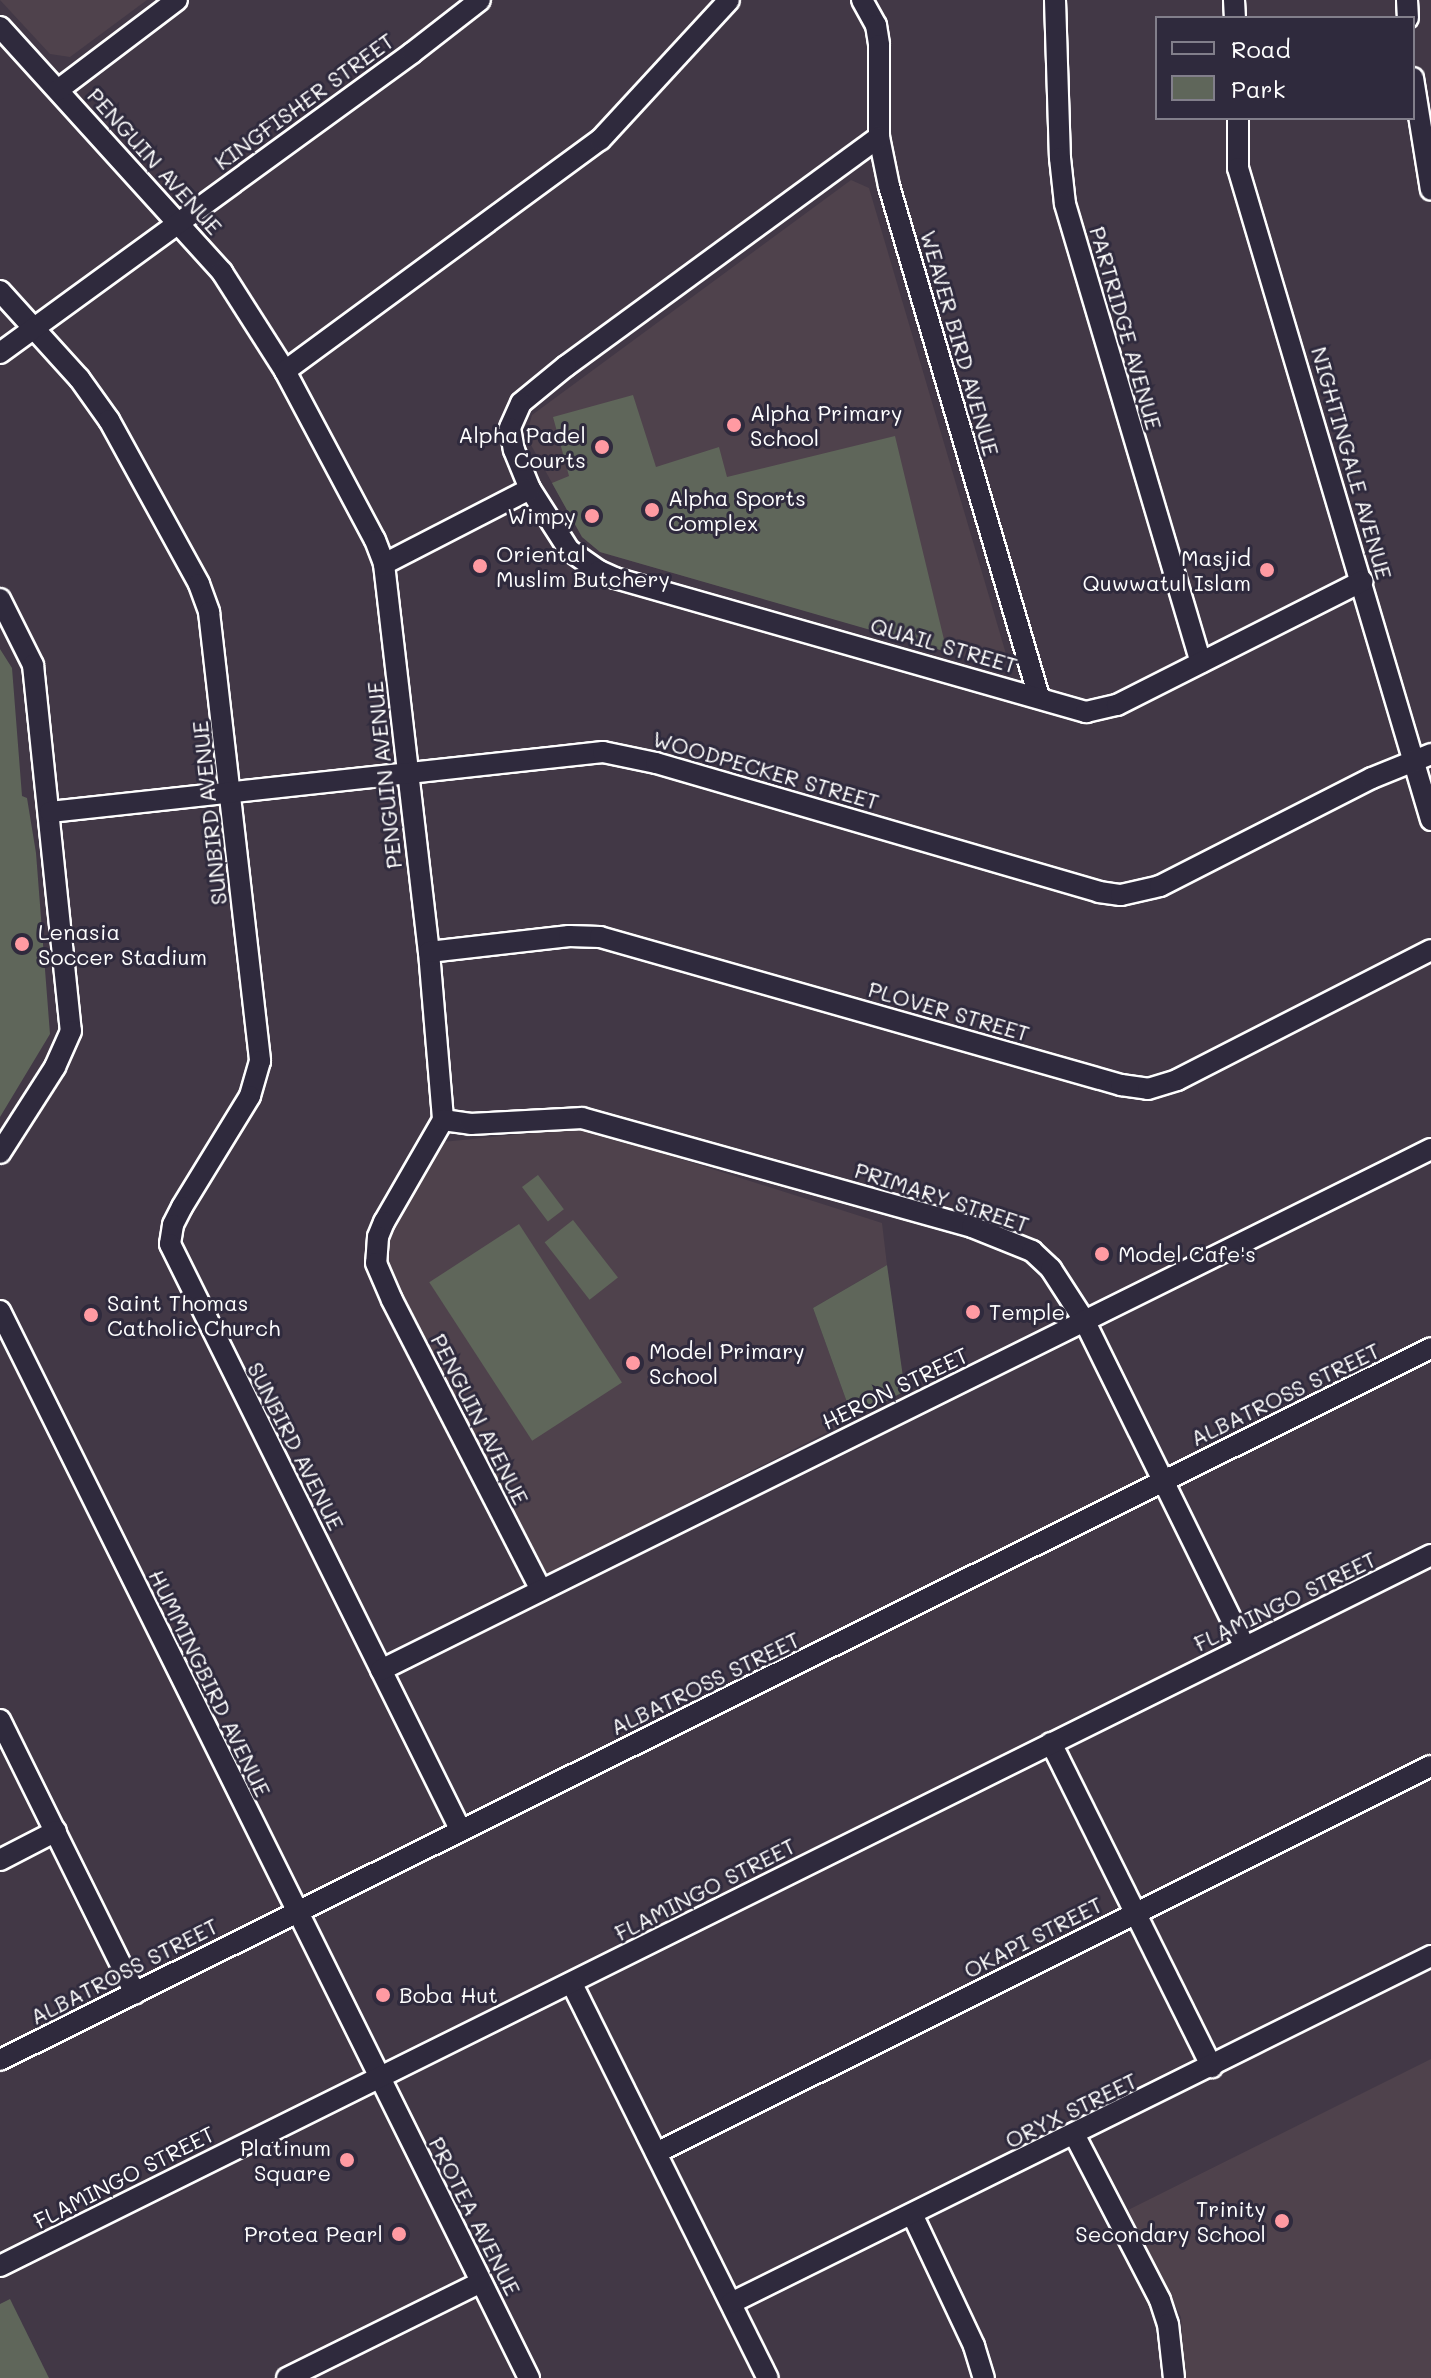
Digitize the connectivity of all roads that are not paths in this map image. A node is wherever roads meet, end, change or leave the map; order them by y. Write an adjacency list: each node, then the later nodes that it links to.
1 (177, 0): 7 (street)
2 (480, 0): 12 (street, KINGFISHER STREET)
3 (729, 0): 16 (street)
4 (862, 0): 10 (street, WEAVER BIRD AVENUE)
5 (1055, 0): 21 (street, PARTRIDGE AVENUE)
6 (0, 27): 7 (street, PENGUIN AVENUE)
7 (58, 90): 12 (street, PENGUIN AVENUE)
8 (1415, 90): 11 (street)
9 (1238, 120): 19 (street, NIGHTINGALE AVENUE)
10 (879, 137): 17 (street, QUAIL STREET); 22 (street, WEAVER BIRD AVENUE)
11 (1431, 190)
12 (177, 222): 14 (street, KINGFISHER STREET); 16 (street, PENGUIN AVENUE)
13 (0, 291): 14 (street, SUNBIRD AVENUE)
14 (34, 327): 15 (street, KINGFISHER STREET); 25 (street, SUNBIRD AVENUE)
15 (0, 353)
16 (285, 371): 18 (street, PENGUIN AVENUE)
17 (530, 489): 18 (street); 22 (street, QUAIL STREET)
18 (384, 564): 24 (street, PENGUIN AVENUE)
19 (1362, 581): 21 (street, QUAIL STREET); 23 (street, NIGHTINGALE AVENUE)
20 (0, 599): 26 (street)
21 (1201, 662): 22 (street, QUAIL STREET)
22 (1039, 697)
23 (1422, 756): 24 (street, WOODPECKER STREET); 27 (street, NIGHTINGALE AVENUE)
24 (406, 772): 25 (street, WOODPECKER STREET); 29 (street, PENGUIN AVENUE)
25 (230, 793): 26 (street, WOODPECKER STREET); 40 (street, SUNBIRD AVENUE)
26 (50, 812): 32 (street)
27 (1431, 820)
28 (1431, 950): 29 (street, PLOVER STREET)
29 (429, 952): 30 (street, PENGUIN AVENUE)
30 (443, 1120): 34 (street, PRIMARY STREET); 38 (street, PENGUIN AVENUE)
31 (1431, 1149): 34 (street, HERON STREET)
32 (0, 1153)
33 (0, 1311): 47 (street, HUMMINGBIRD AVENUE)
34 (1084, 1320): 36 (street, PRIMARY STREET); 38 (street, HERON STREET)
35 (1431, 1348): 36 (street, ALBATROSS STREET)
36 (1164, 1482): 39 (street, PRIMARY STREET); 45 (street, ALBATROSS STREET)
37 (1431, 1555): 39 (street, FLAMINGO STREET)
38 (541, 1590): 40 (street, HERON STREET)
39 (1245, 1647): 42 (street, FLAMINGO STREET)
40 (381, 1670): 45 (street, SUNBIRD AVENUE)
41 (0, 1720): 44 (street)
42 (1051, 1743): 48 (street); 50 (street, FLAMINGO STREET)
43 (1431, 1766): 48 (street, OKAPI STREET)
44 (56, 1831): 46 (street); 51 (street)
45 (461, 1831): 47 (street, ALBATROSS STREET)
46 (0, 1860)
47 (297, 1912): 51 (street, ALBATROSS STREET); 54 (street, HUMMINGBIRD AVENUE)
48 (1134, 1913): 53 (street); 56 (street, OKAPI STREET)
49 (1431, 1956): 53 (street, ORYX STREET)
50 (572, 1984): 54 (street, FLAMINGO STREET); 56 (street)
51 (135, 1993): 52 (street, ALBATROSS STREET)
52 (0, 2060)
53 (1212, 2067): 55 (street, ORYX STREET)
54 (377, 2076): 58 (street, FLAMINGO STREET); 59 (street, PROTEA AVENUE)
55 (1074, 2134): 57 (street, ORYX STREET); 65 (street)
56 (656, 2153): 60 (street)
57 (912, 2214): 60 (street, ORYX STREET); 64 (street)
58 (0, 2266)
59 (481, 2282): 61 (street); 62 (street, PROTEA AVENUE)
60 (731, 2303): 63 (street)
61 (287, 2378)
62 (529, 2378)
63 (768, 2378)
64 (984, 2378)
65 (1174, 2378)

